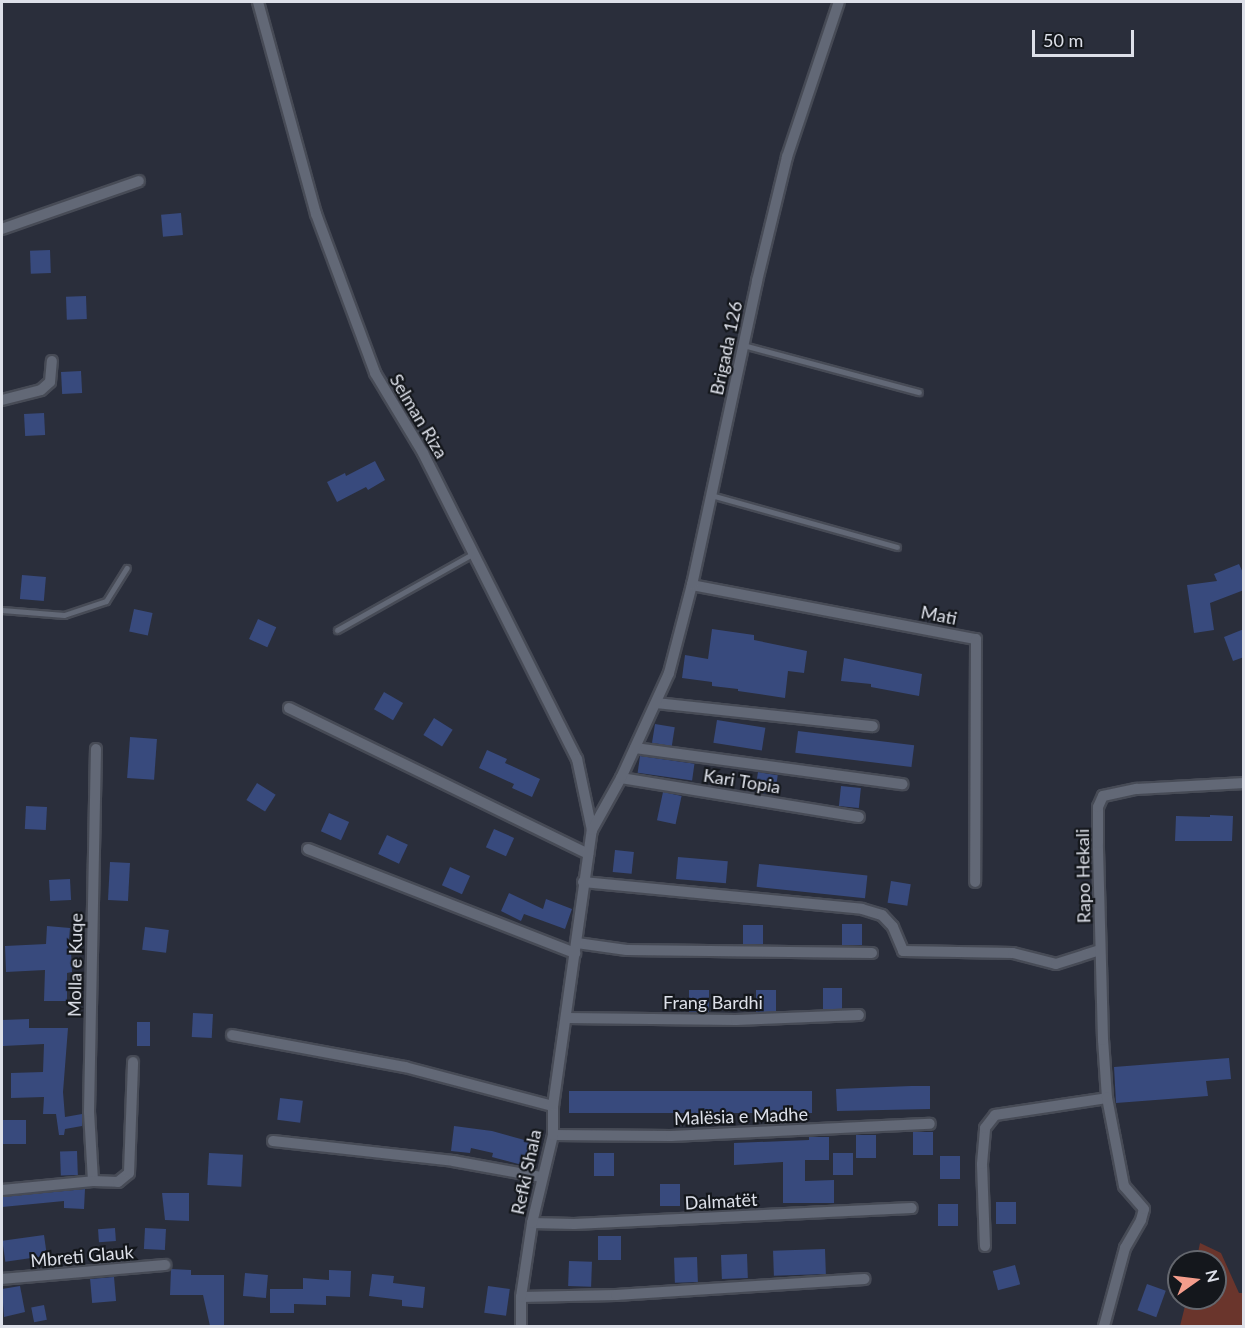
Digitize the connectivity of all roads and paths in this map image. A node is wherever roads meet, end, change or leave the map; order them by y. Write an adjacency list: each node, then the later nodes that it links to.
1 (258, 2): 11 (street, Selman Riza)
2 (839, 2): 5 (street, Brigada 126)
3 (139, 181): 4 (street)
4 (2, 229)
5 (743, 345): 7 (lane); 9 (street, Brigada 126)
6 (52, 361): 8 (street)
7 (919, 392)
8 (2, 400)
9 (710, 495): 10 (lane); 13 (street, Brigada 126)
10 (897, 547)
11 (475, 552): 15 (lane); 25 (street, Selman Riza)
12 (127, 568): 14 (lane)
13 (692, 585): 16 (street, Brigada 126); 29 (street, Mati)
14 (2, 610)
15 (337, 630)
16 (656, 703): 18 (street); 19 (street, Brigada 126)
17 (289, 708): 27 (street)
18 (873, 726)
19 (634, 748): 21 (street, Brigada 126); 23 (street)
20 (96, 749): 43 (street, Molla e Kuqe)
21 (621, 778): 24 (street, Kari Topia); 25 (street, Brigada 126)
22 (1244, 783): 31 (street, Rapo Hekali)
23 (903, 784)
24 (859, 817)
25 (592, 830): 27 (street, Refki Shala)
26 (308, 849): 30 (street)
27 (588, 854): 28 (street, Refki Shala)
28 (583, 882): 30 (street, Refki Shala); 31 (street)
29 (975, 882)
30 (576, 948): 32 (street); 34 (street, Refki Shala)
31 (1100, 950): 37 (street, Rapo Hekali)
32 (872, 953)
33 (859, 1016): 34 (street, Frang Bardhi)
34 (567, 1017): 38 (street, Refki Shala)
35 (232, 1035): 38 (street)
36 (133, 1062): 43 (street)
37 (1107, 1098): 47 (street); 53 (street, Rapo Hekali)
38 (553, 1106): 40 (street, Refki Shala)
39 (930, 1124): 40 (street, Malësia e Madhe)
40 (553, 1135): 42 (street, Refki Shala)
41 (273, 1141): 42 (street)
42 (541, 1178): 46 (street, Refki Shala)
43 (93, 1181): 44 (street)
44 (2, 1190)
45 (912, 1208): 46 (street, Dalmatët)
46 (531, 1222): 51 (street, Refki Shala)
47 (985, 1246)
48 (165, 1265): 49 (street, Mbreti Glauk)
49 (2, 1279)
50 (864, 1279): 51 (street)
51 (521, 1297): 52 (street, Refki Shala)
52 (521, 1326)
53 (1104, 1326)

